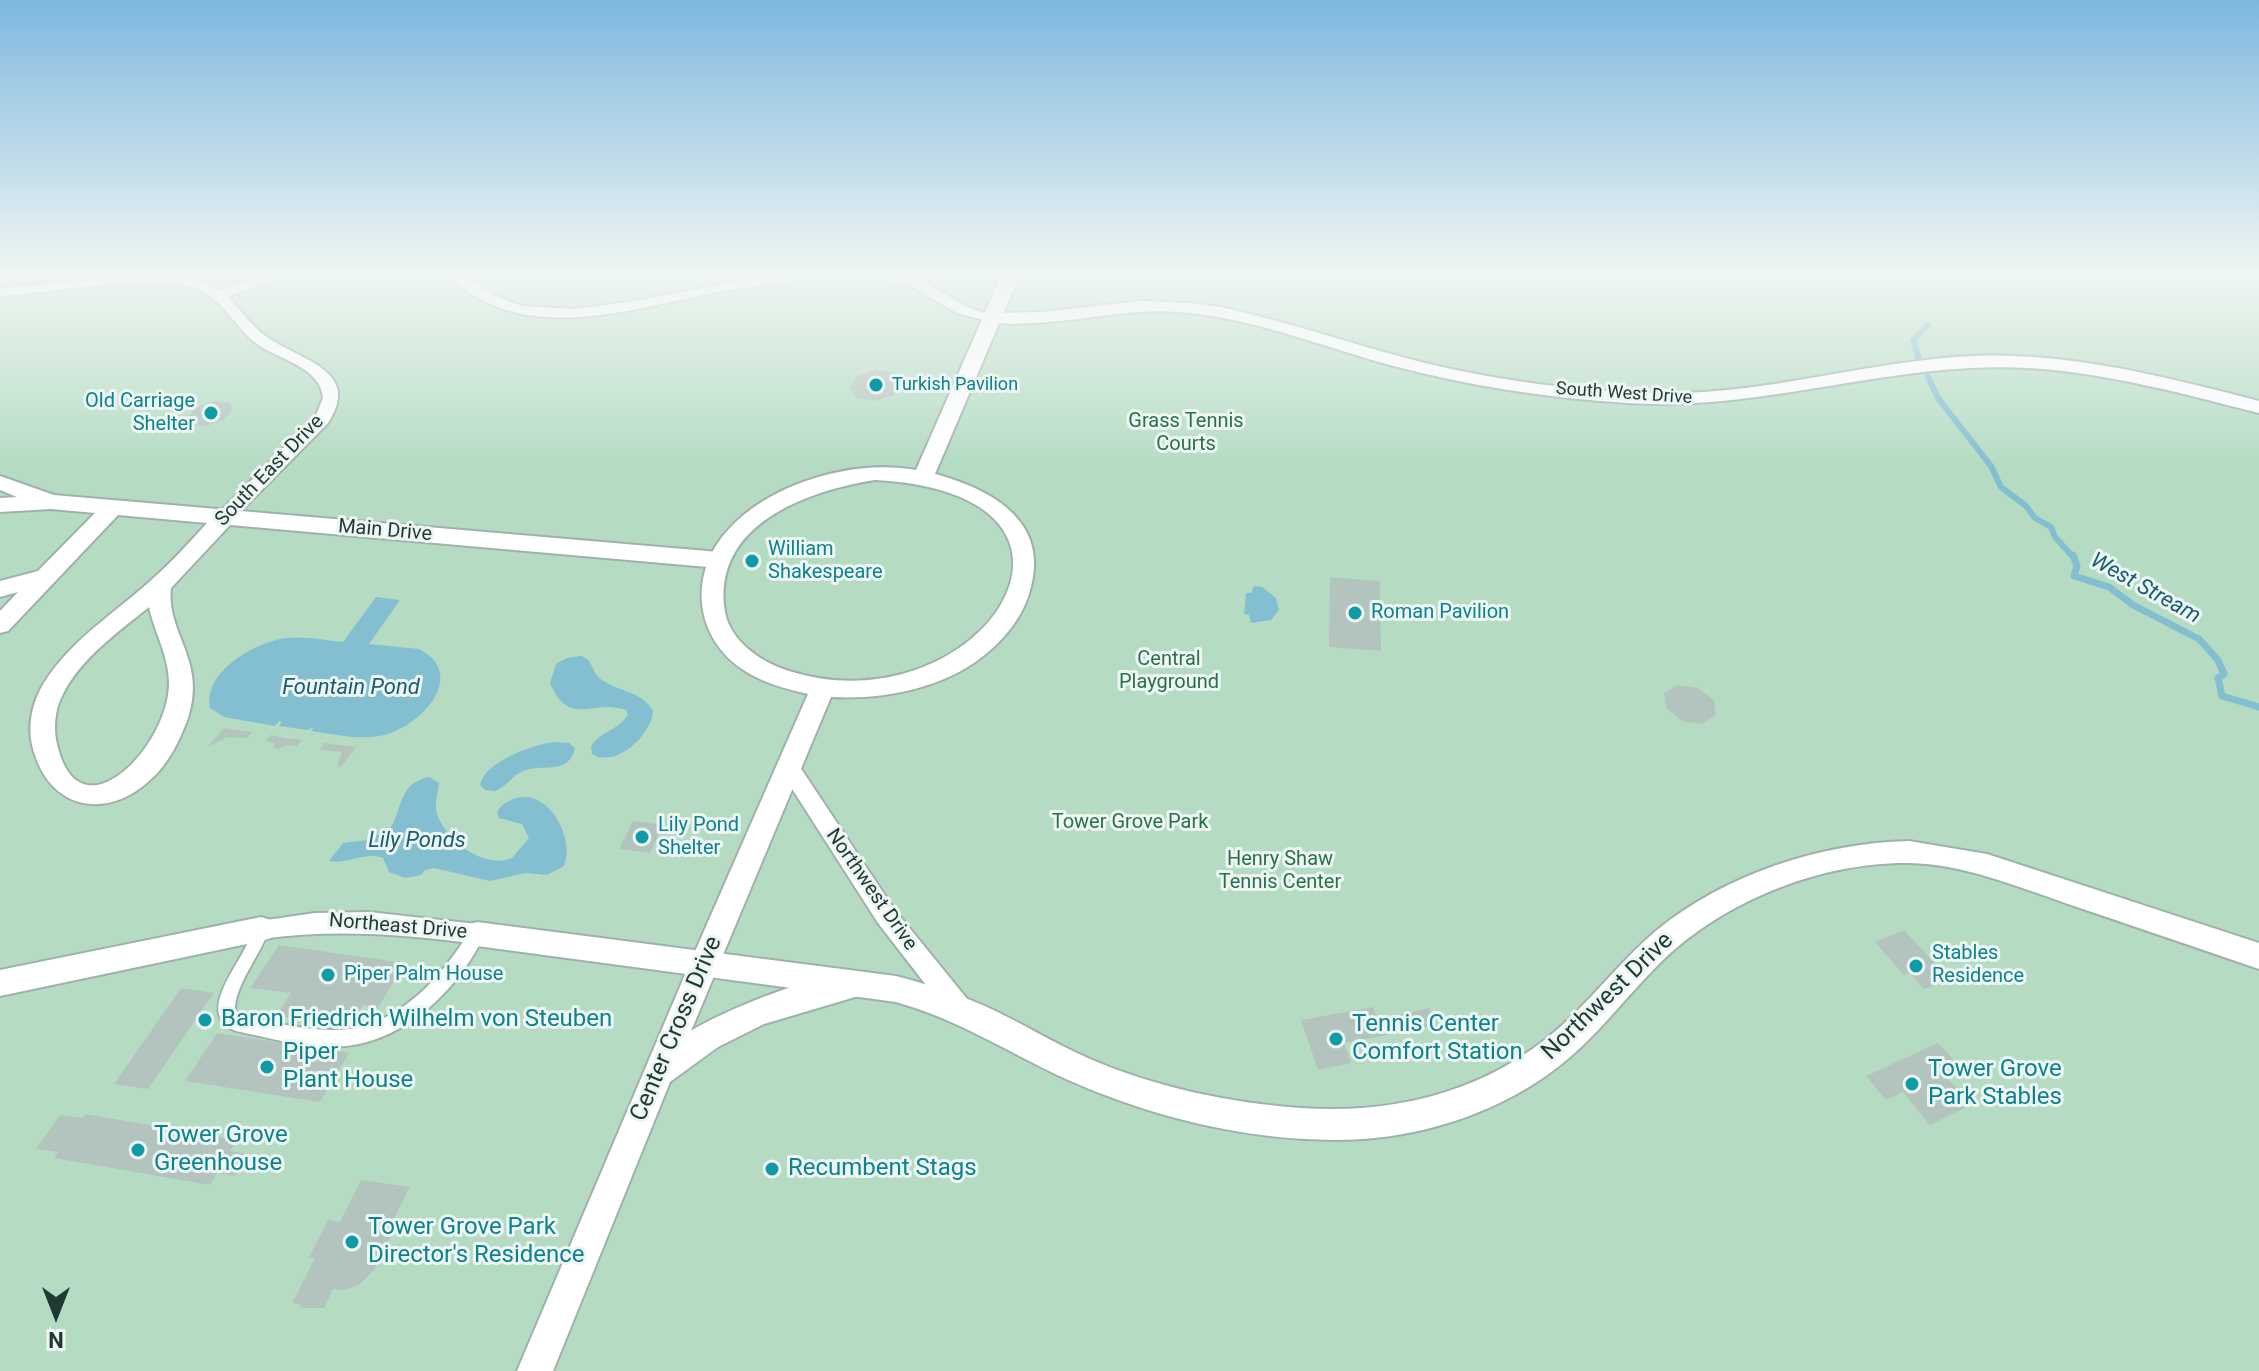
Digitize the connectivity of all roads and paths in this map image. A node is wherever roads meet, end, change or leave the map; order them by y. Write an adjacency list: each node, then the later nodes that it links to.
1 (258, 338): 10 (street, South East Drive)
2 (983, 338): 5 (street)
3 (1319, 338): 4 (street, South West Drive)
4 (2259, 407)
5 (924, 476): 11 (street); 16 (street)
6 (0, 483): 7 (street, Main Drive)
7 (51, 502): 8 (street, Main Drive); 9 (street, Main Drive)
8 (0, 505)
9 (113, 507): 10 (street, Main Drive); 12 (street)
10 (225, 517): 11 (street, Main Drive); 13 (street, South East Drive)
11 (719, 560): 16 (street)
12 (44, 577): 14 (street); 15 (street)
13 (160, 585): 13 (street, South East Drive)
14 (0, 589)
15 (0, 625)
16 (823, 688): 17 (street, Center Cross Drive)
17 (789, 767): 21 (street, Center Cross Drive); 24 (street, Northwest Drive)
18 (261, 929): 19 (street, Northeast Drive); 19 (lane); 22 (street, Northeast Drive)
19 (477, 934): 21 (street, Northeast Drive)
20 (2259, 956): 24 (street, Northwest Drive)
21 (704, 963): 23 (street, Northwest Drive); 25 (street, Center Cross Drive)
22 (0, 983)
23 (862, 983): 24 (street, Northwest Drive); 25 (street)
24 (959, 1008)
25 (658, 1075): 26 (street, Center Cross Drive)
26 (558, 1317): 27 (street); 28 (street, Center Cross Drive); 29 (street)
27 (520, 1371)
28 (535, 1371)
29 (550, 1371)

